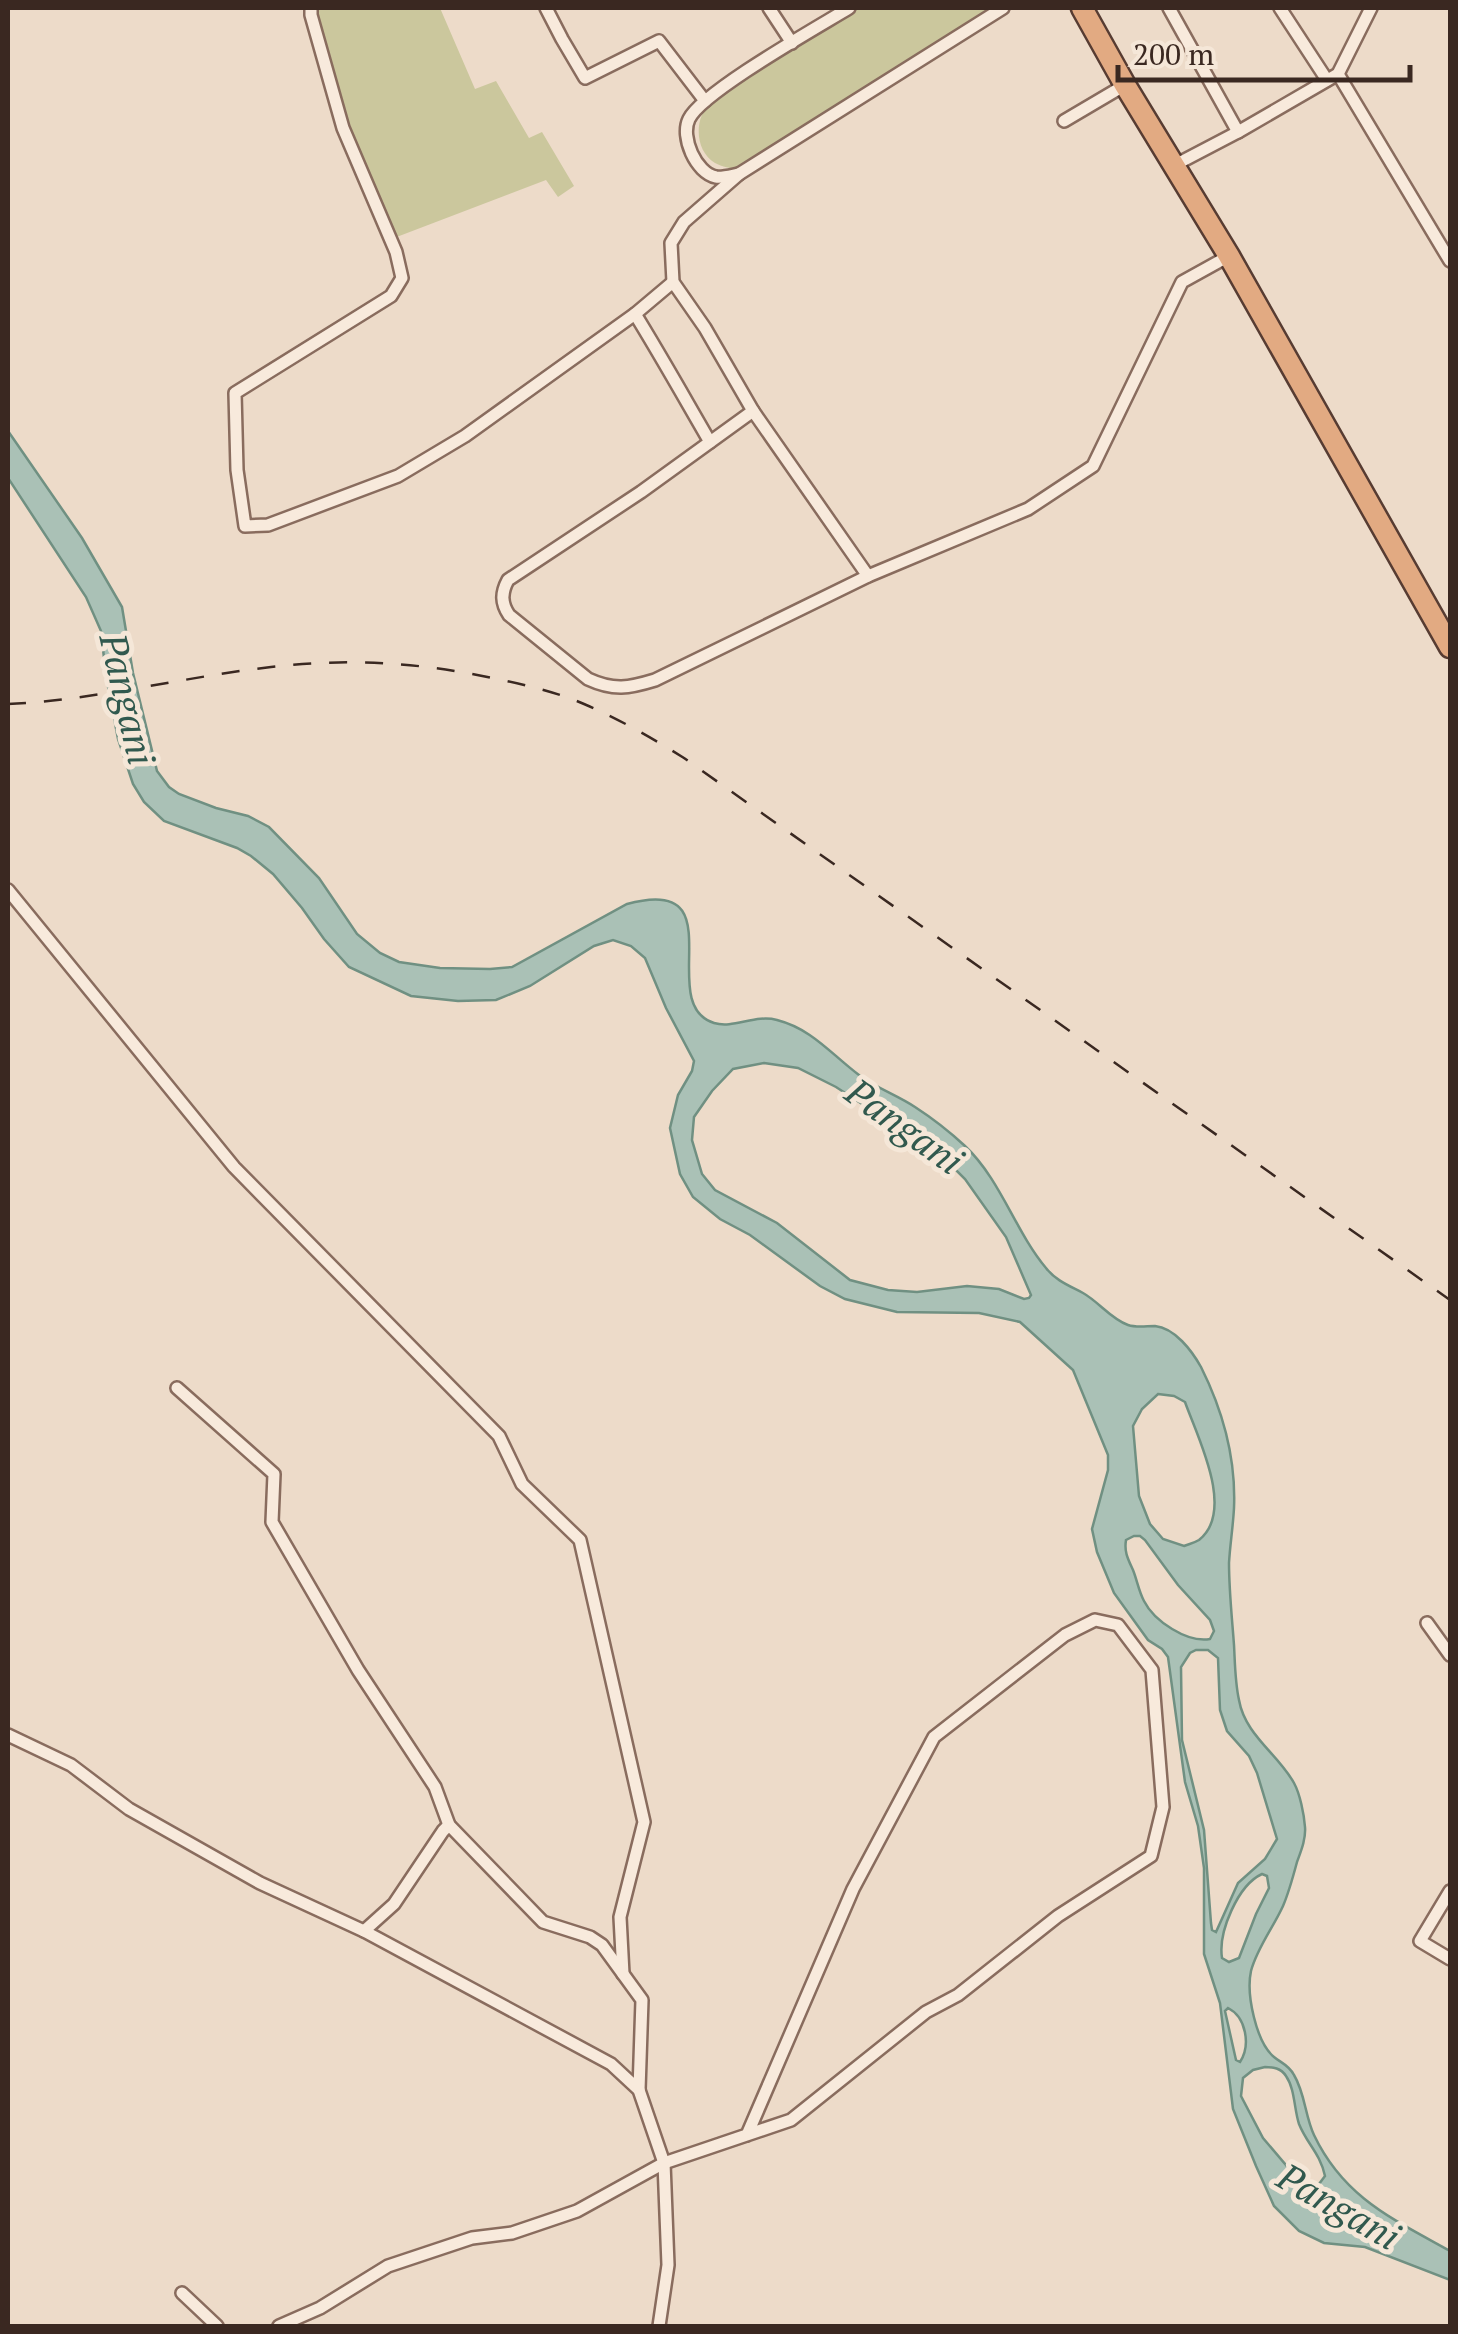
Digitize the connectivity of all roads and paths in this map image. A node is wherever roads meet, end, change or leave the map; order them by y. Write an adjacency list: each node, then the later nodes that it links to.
1 (311, 8): 21 (street)
2 (546, 8): 13 (street)
3 (769, 8): 10 (street)
4 (849, 8): 10 (street)
5 (1003, 8): 17 (street)
6 (1082, 8): 12 (highway)
7 (1169, 8): 15 (street)
8 (1280, 8): 11 (street)
9 (1371, 8): 11 (street)
10 (792, 43): 13 (street)
11 (1333, 77): 15 (street); 19 (street)
12 (1125, 85): 14 (street); 16 (highway)
13 (705, 101): 17 (street)
14 (1064, 121)
15 (1238, 132): 16 (street)
16 (1173, 166): 18 (highway)
17 (739, 174): 20 (street)
18 (1228, 256): 24 (street); 25 (highway)
19 (1450, 261)
20 (673, 282): 21 (street); 22 (street)
21 (635, 314): 23 (street)
22 (753, 410): 23 (street); 24 (street)
23 (710, 442): 24 (street)
24 (868, 576)
25 (1450, 647)
26 (8, 890): 35 (street)
27 (177, 1388): 31 (street)
28 (1427, 1623): 29 (street)
29 (1450, 1655)
30 (8, 1736): 33 (street)
31 (449, 1826): 33 (street); 35 (street)
32 (1450, 1891): 34 (street)
33 (364, 1931): 36 (street)
34 (1450, 1959)
35 (624, 1974): 36 (street)
36 (639, 2090): 38 (street)
37 (748, 2135): 37 (street); 38 (street)
38 (664, 2163): 41 (street); 42 (street)
39 (182, 2293): 40 (street)
40 (217, 2326)
41 (279, 2326)
42 (660, 2326)

